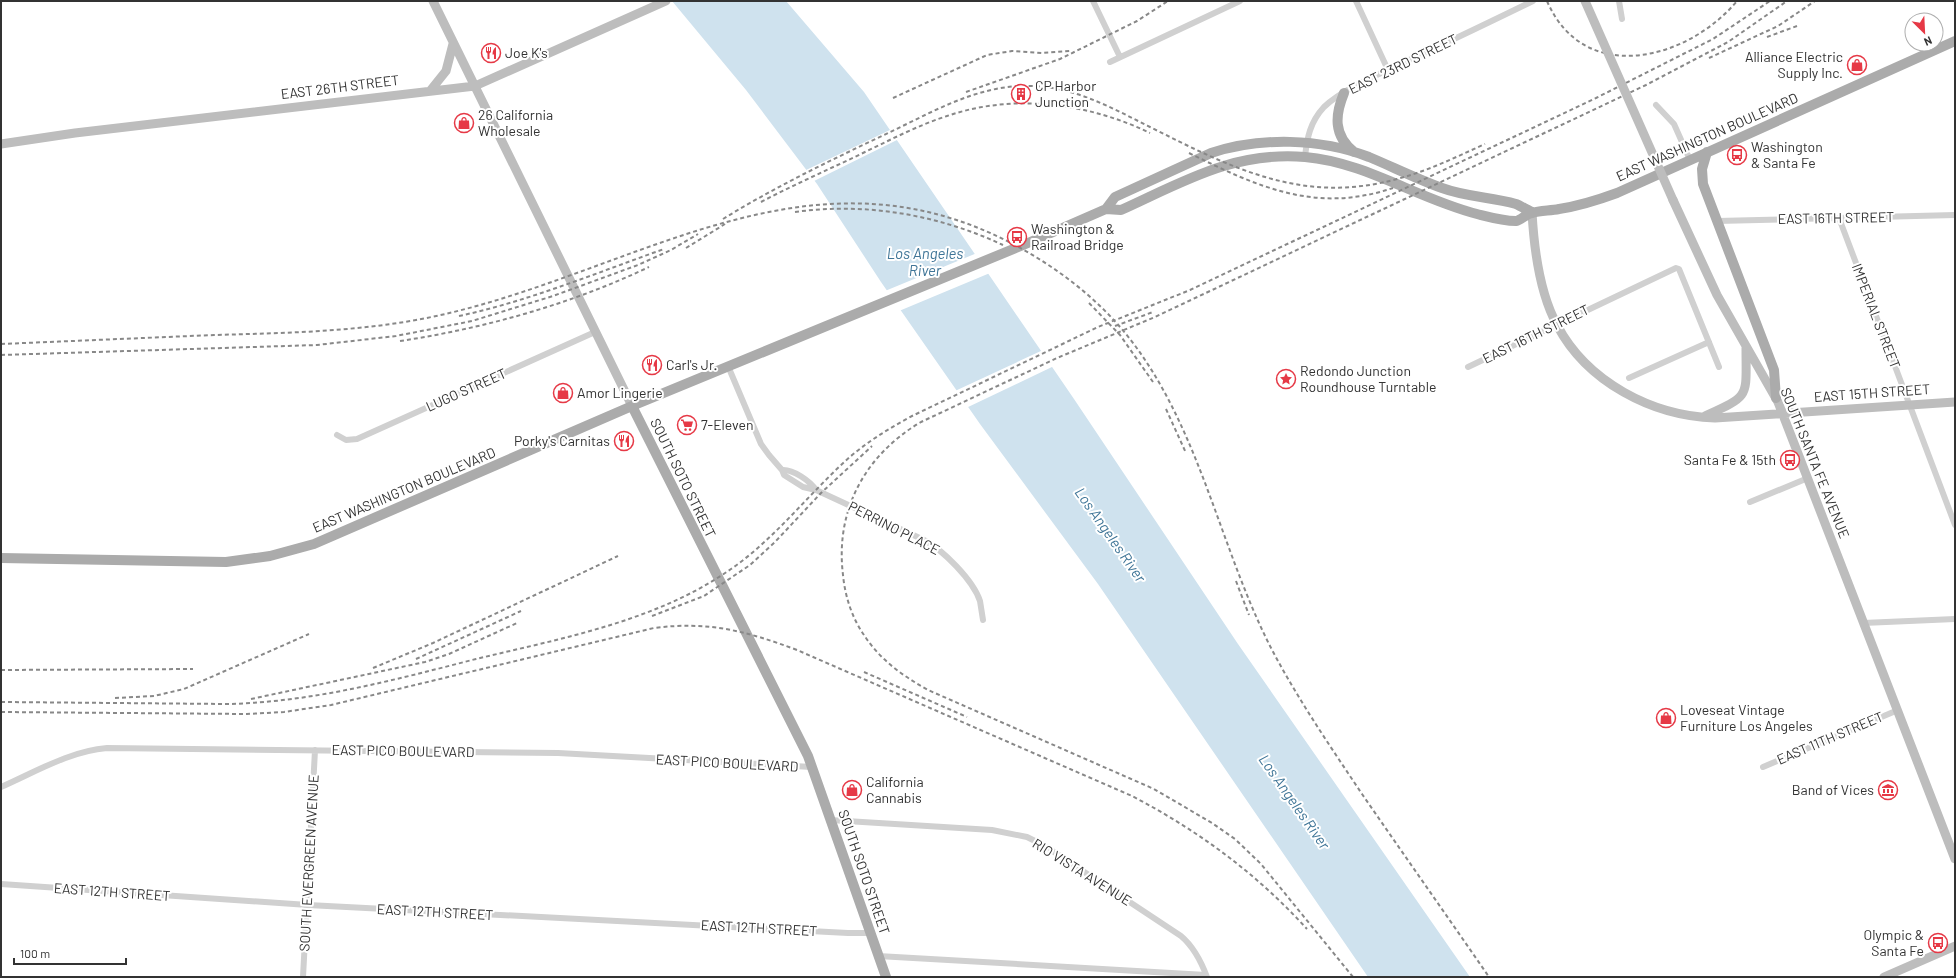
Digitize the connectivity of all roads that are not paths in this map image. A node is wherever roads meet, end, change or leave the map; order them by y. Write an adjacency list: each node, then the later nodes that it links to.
1 (433, 1): 11 (main road, SOUTH SOTO STREET)
2 (1093, 1): 12 (street)
3 (1240, 1): 12 (street)
4 (1356, 1): 14 (street)
5 (1533, 1): 14 (street, EAST 23RD STREET)
6 (1585, 1): 33 (main road, SOUTH SANTA FE AVENUE, bridge)
7 (1619, 1): 9 (street)
8 (664, 2): 15 (main road, EAST 26TH STREET)
9 (1622, 19)
10 (1955, 41): 21 (main road, EAST WASHINGTON BOULEVARD)
11 (453, 44): 15 (main road, SOUTH SOTO STREET); 16 (main road)
12 (1120, 57): 13 (street)
13 (1110, 62)
14 (1388, 70): 17 (street, EAST 23RD STREET)
15 (475, 86): 16 (main road, EAST 26TH STREET); 31 (main road, SOUTH SOTO STREET)
16 (430, 91): 20 (main road, EAST 26TH STREET)
17 (1344, 93): 19 (street, EAST 23RD STREET); 22 (main road)
18 (1656, 105): 24 (street)
19 (1306, 143): 22 (main road, EAST WASHINGTON BOULEVARD); 23 (street, EAST 23RD STREET); 25 (main road, EAST WASHINGTON BOULEVARD)
20 (1, 144)
21 (1707, 152): 24 (main road, EAST WASHINGTON BOULEVARD); 29 (main road)
22 (1355, 153): 26 (main road, EAST WASHINGTON BOULEVARD)
23 (1305, 157): 25 (main road, EAST WASHINGTON BOULEVARD); 26 (main road, EAST WASHINGTON BOULEVARD)
24 (1690, 160): 26 (main road, EAST WASHINGTON BOULEVARD)
25 (1106, 209): 34 (main road, EAST WASHINGTON BOULEVARD)
26 (1532, 212): 30 (main road, EAST 15TH STREET)
27 (1955, 215): 28 (street, EAST 16TH STREET)
28 (1839, 218): 29 (street, EAST 16TH STREET); 40 (street, IMPERIAL STREET)
29 (1717, 221): 38 (main road)
30 (1557, 324): 32 (street, EAST 16TH STREET); 35 (street, EAST 16TH STREET); 43 (main road, EAST 15TH STREET)
31 (595, 332): 41 (main road, SOUTH SOTO STREET); 44 (street, LUGO STREET)
32 (1709, 342): 36 (street); 37 (street)
33 (1746, 347): 38 (main road, SOUTH SANTA FE AVENUE); 43 (main road)
34 (728, 366): 41 (main road, EAST WASHINGTON BOULEVARD); 50 (street, PERRINO PLACE)
35 (1468, 367)
36 (1719, 367)
37 (1630, 378)
38 (1776, 398): 42 (main road, SOUTH SANTA FE AVENUE)
39 (1955, 402): 40 (main road, EAST 15TH STREET)
40 (1908, 404): 42 (main road, EAST 15TH STREET); 47 (street, IMPERIAL STREET)
41 (632, 406): 48 (main road, EAST WASHINGTON BOULEVARD); 55 (main road, SOUTH SOTO STREET)
42 (1782, 414): 43 (main road, EAST 15TH STREET); 45 (main road, SOUTH SANTA FE AVENUE)
43 (1702, 417)
44 (336, 435)
45 (1808, 478): 46 (street); 51 (main road, SOUTH SANTA FE AVENUE)
46 (1750, 502)
47 (1955, 525)
48 (1, 558)
49 (1955, 619): 51 (street)
50 (983, 620)
51 (1863, 623): 52 (main road, SOUTH SANTA FE AVENUE)
52 (1898, 710): 54 (street, EAST 11TH STREET); 58 (main road, SOUTH SANTA FE AVENUE)
53 (314, 750): 55 (street, EAST PICO BOULEVARD); 56 (street, EAST PICO BOULEVARD); 60 (street, SOUTH EVERGREEN AVENUE)
54 (1763, 766)
55 (812, 767): 57 (main road, SOUTH SOTO STREET)
56 (1, 787)
57 (830, 820): 61 (main road, SOUTH SOTO STREET); 64 (street, RIO VISTA AVENUE)
58 (1955, 859)
59 (1, 884): 60 (street, EAST 12TH STREET)
60 (308, 905): 61 (street, EAST 12TH STREET); 65 (street, SOUTH EVERGREEN AVENUE)
61 (870, 933): 63 (main road, SOUTH SOTO STREET)
62 (1955, 946): 67 (main road)
63 (878, 956): 64 (street); 66 (main road, SOUTH SOTO STREET)
64 (1206, 976)
65 (302, 977)
66 (886, 977)
67 (1884, 977)

